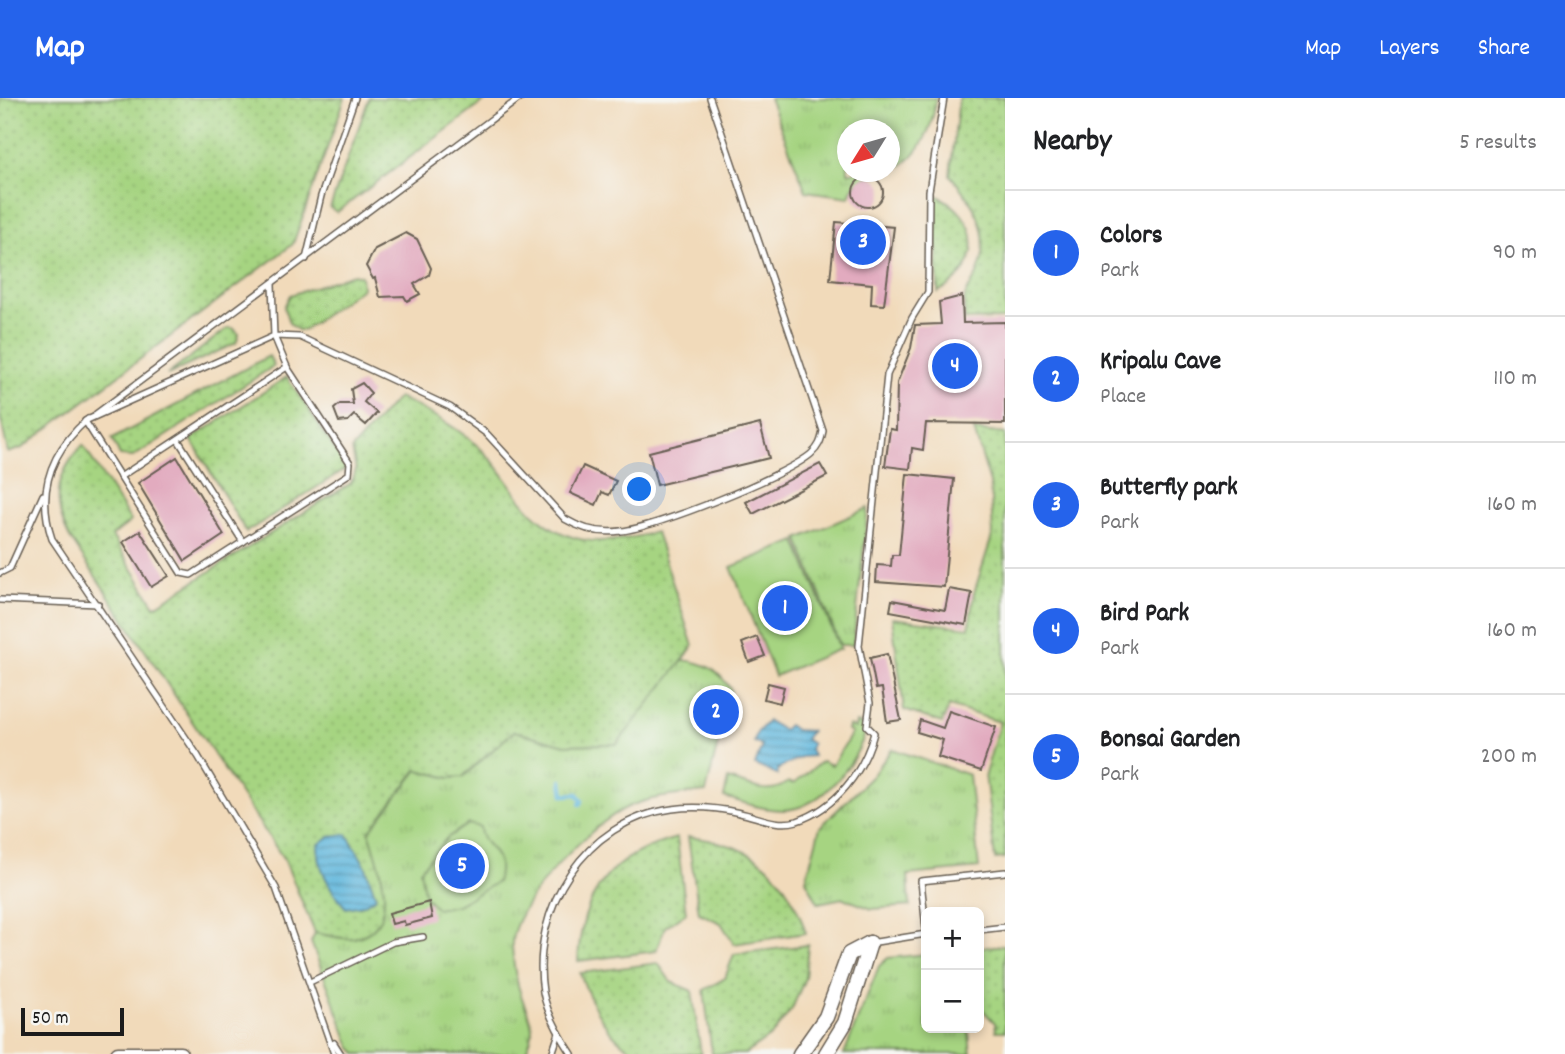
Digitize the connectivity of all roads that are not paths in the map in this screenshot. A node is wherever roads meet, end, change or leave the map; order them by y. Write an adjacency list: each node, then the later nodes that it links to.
1 (355, 98): 5 (lane)
2 (520, 98): 5 (lane)
3 (710, 98): 7 (lane)
4 (944, 98): 25 (lane)
5 (306, 258): 6 (lane)
6 (272, 284): 7 (lane); 9 (lane)
7 (274, 336): 8 (lane); 9 (lane)
8 (286, 367): 10 (lane); 13 (lane)
9 (85, 421): 11 (lane); 12 (lane)
10 (178, 440): 11 (lane); 13 (lane)
11 (120, 477): 13 (lane)
12 (46, 489): 14 (lane); 16 (lane)
13 (243, 542)
14 (0, 573)
15 (0, 600): 16 (lane)
16 (97, 604): 24 (lane)
17 (1005, 873): 18 (lane)
18 (924, 907)
19 (1005, 927): 20 (lane)
20 (984, 929)
21 (921, 933): 23 (lane)
22 (423, 937): 24 (lane)
23 (870, 943): 33 (street); 34 (street)
24 (310, 982): 26 (lane)
25 (559, 1033): 31 (lane); 32 (lane)
26 (332, 1040): 29 (lane); 30 (lane)
27 (118, 1054): 28 (street)
28 (180, 1054)
29 (334, 1054)
30 (341, 1054)
31 (552, 1054)
32 (572, 1054)
33 (800, 1054)
34 (826, 1054)

